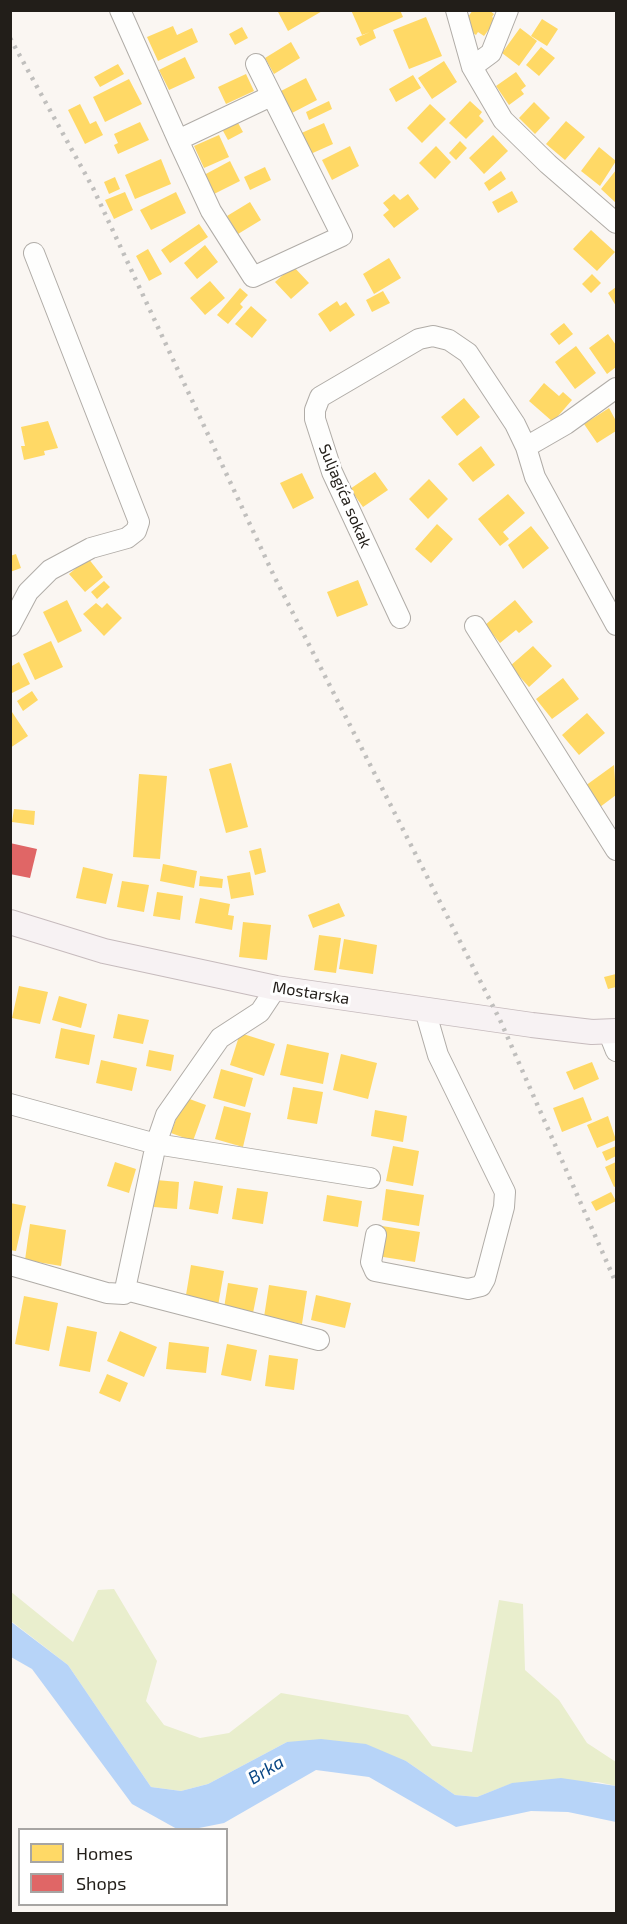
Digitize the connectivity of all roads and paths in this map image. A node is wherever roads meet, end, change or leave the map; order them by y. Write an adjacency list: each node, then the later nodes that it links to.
1 (120, 10): 7 (street)
2 (456, 10): 5 (street)
3 (508, 10): 5 (street)
4 (256, 64): 6 (street)
5 (472, 67): 8 (street)
6 (271, 96): 7 (street); 7 (street)
7 (178, 140)
8 (616, 223)
9 (34, 253): 14 (street)
10 (616, 388): 11 (street)
11 (526, 447): 12 (street, Suljagića sokak); 13 (street, Suljagića sokak)
12 (400, 618)
13 (616, 625)
14 (10, 626)
15 (475, 626): 16 (street)
16 (616, 850)
17 (10, 922): 18 (main road, Mostarska)
18 (276, 988): 19 (main road, Mostarska); 22 (street)
19 (426, 1010): 20 (main road, Mostarska); 24 (street)
20 (614, 1038)
21 (10, 1104): 22 (street)
22 (156, 1144): 23 (street); 26 (street)
23 (370, 1178)
24 (376, 1235)
25 (10, 1265): 26 (street)
26 (126, 1290): 27 (street)
27 (320, 1340)

